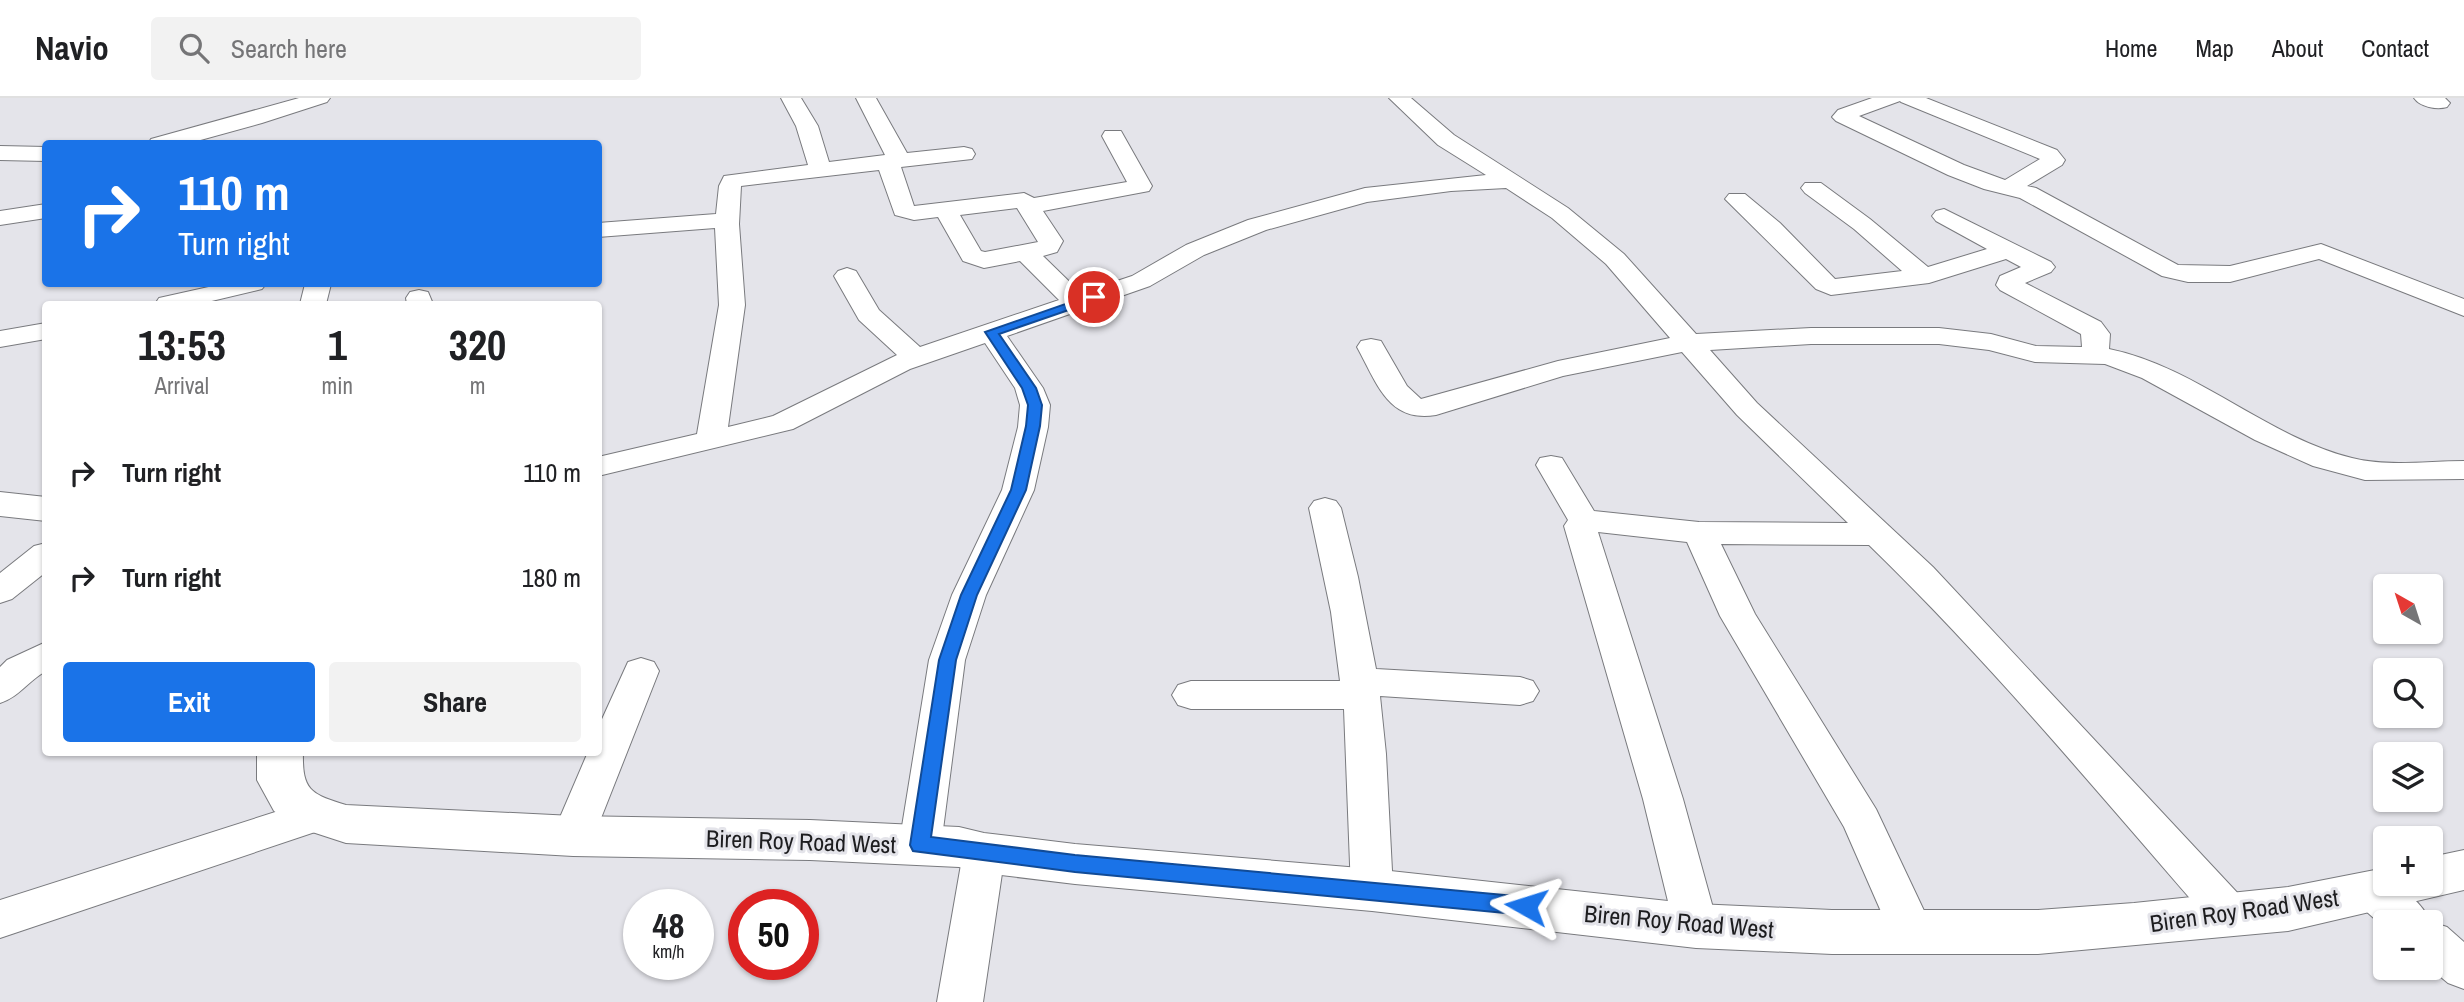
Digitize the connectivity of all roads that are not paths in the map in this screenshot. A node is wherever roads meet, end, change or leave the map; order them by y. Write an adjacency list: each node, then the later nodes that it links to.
1 (320, 98): 8 (street)
2 (792, 98): 13 (street)
3 (866, 98): 12 (street)
4 (1399, 98): 14 (street)
5 (1892, 98): 16 (street)
6 (1908, 98): 16 (street)
7 (1113, 136): 18 (street)
8 (175, 140)
9 (0, 153): 10 (street)
10 (42, 154)
11 (964, 154): 12 (street)
12 (888, 162): 13 (street); 19 (street)
13 (821, 171): 23 (street)
14 (1513, 181): 31 (street); 36 (street)
15 (1813, 188): 28 (street)
16 (2008, 188): 32 (street)
17 (1737, 199): 28 (street)
18 (1030, 206): 19 (street); 26 (street)
19 (944, 208): 26 (street)
20 (42, 212): 22 (street)
21 (1944, 216): 25 (street)
22 (0, 218)
23 (728, 220): 24 (street); 40 (street)
24 (602, 230)
25 (2008, 250): 28 (street); 38 (street)
26 (1026, 253): 31 (street)
27 (847, 276): 39 (street)
28 (1923, 276)
29 (240, 287): 30 (street)
30 (180, 301)
31 (1076, 303): 34 (street)
32 (2464, 307)
33 (42, 332): 35 (street)
34 (991, 332): 39 (street); 61 (street)
35 (0, 339)
36 (1688, 343): 37 (street); 38 (street); 49 (street)
37 (1371, 348)
38 (2095, 356): 43 (street)
39 (916, 358): 40 (street)
40 (711, 441): 42 (street)
41 (1551, 465): 47 (street)
42 (602, 466)
43 (2464, 470)
44 (0, 505): 46 (main road)
45 (1325, 508): 54 (street)
46 (42, 509)
47 (1585, 522): 48 (street); 69 (street)
48 (1699, 533): 49 (street); 70 (street)
49 (1878, 534): 67 (street)
50 (42, 557): 51 (street)
51 (0, 591)
52 (42, 657): 55 (street)
53 (641, 671): 60 (street)
54 (1359, 688): 56 (street); 57 (street); 65 (street)
55 (0, 689)
56 (1520, 691)
57 (1191, 695)
58 (279, 756): 59 (main road, Biren Roy Road West)
59 (316, 815): 60 (main road, Biren Roy Road West); 68 (street)
60 (573, 836): 61 (main road, Biren Roy Road West)
61 (920, 845): 62 (main road, Biren Roy Road West)
62 (984, 853): 65 (main road, Biren Roy Road West); 73 (street)
63 (2464, 870): 64 (main road)
64 (2443, 875)
65 (1372, 890): 69 (main road, Biren Roy Road West)
66 (2397, 899): 67 (main road, Biren Roy Road West)
67 (2230, 914): 70 (main road, Biren Roy Road West)
68 (0, 919)
69 (1696, 926): 70 (main road, Biren Roy Road West)
70 (1913, 934)
71 (2443, 951): 72 (street)
72 (2464, 969)
73 (960, 1002)

